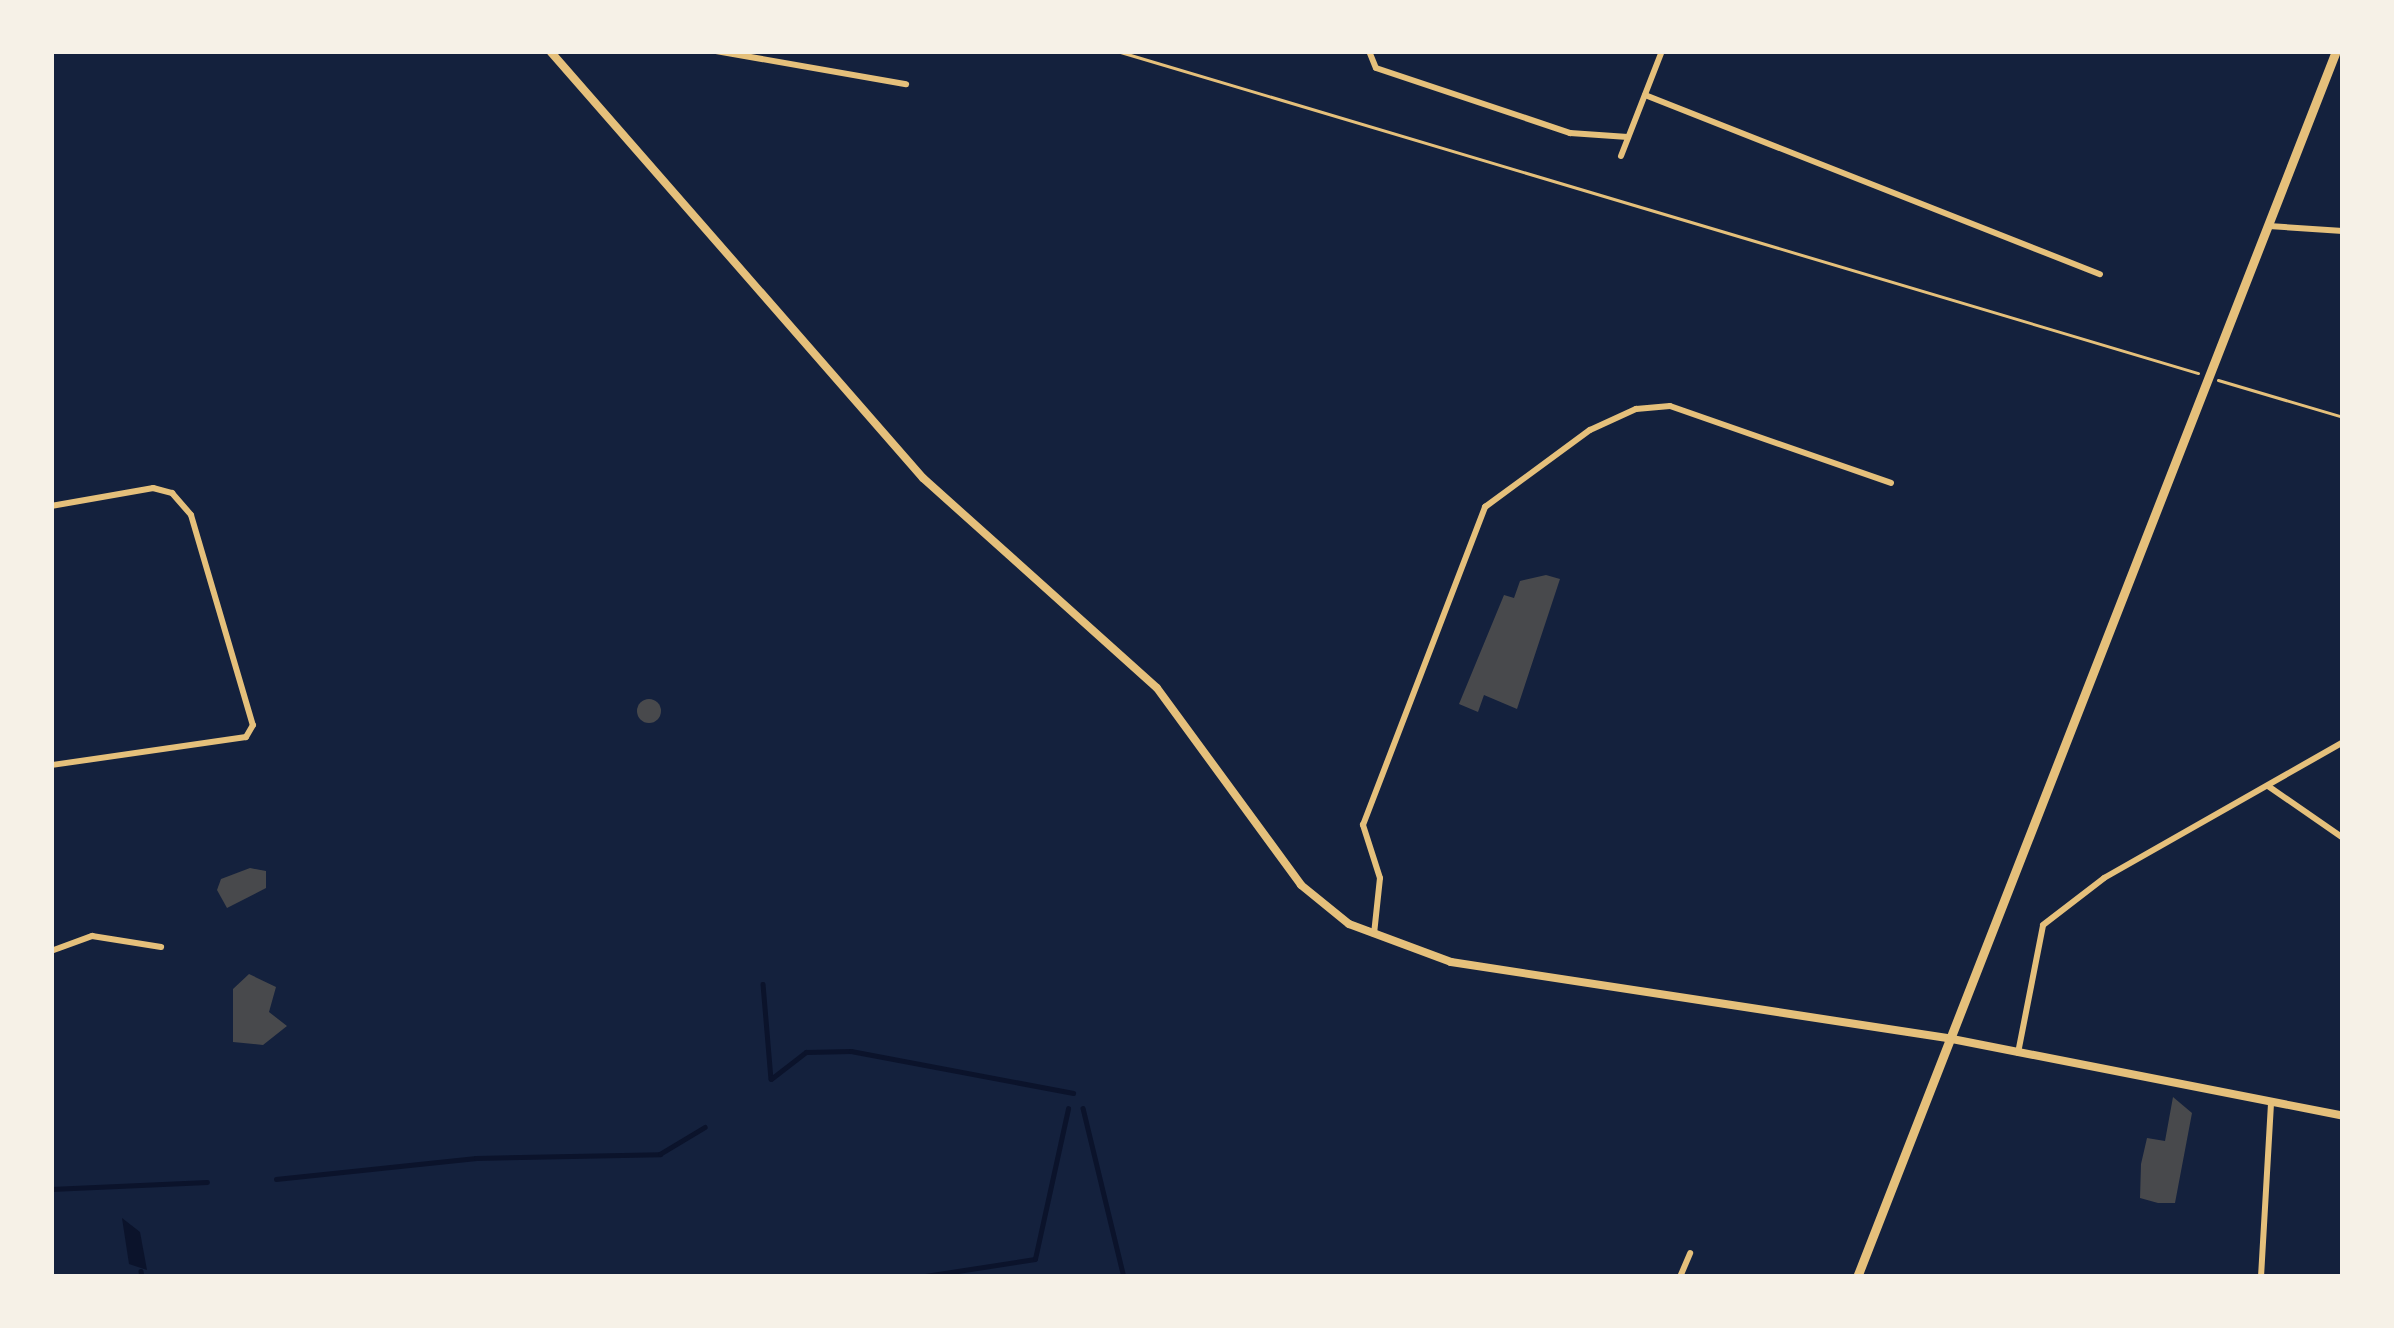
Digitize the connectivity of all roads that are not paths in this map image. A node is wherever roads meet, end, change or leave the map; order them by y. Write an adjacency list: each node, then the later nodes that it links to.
1 (550, 51): 19 (street)
2 (716, 51): 6 (street)
3 (1369, 51): 8 (street)
4 (1663, 51): 7 (street)
5 (2336, 51): 10 (main road)
6 (906, 84)
7 (1646, 95): 8 (street); 12 (street)
8 (1628, 137): 9 (street)
9 (1621, 155)
10 (2266, 226): 11 (street); 22 (main road)
11 (2343, 231)
12 (2099, 274)
13 (1891, 483): 19 (street)
14 (51, 506): 16 (street)
15 (2343, 742): 17 (street)
16 (51, 765)
17 (2268, 786): 18 (street); 23 (street)
18 (2343, 838)
19 (1373, 936): 22 (street)
20 (161, 947): 21 (street)
21 (51, 951)
22 (1948, 1038): 23 (street); 28 (main road)
23 (2018, 1053): 24 (street)
24 (2272, 1101): 25 (street); 29 (street)
25 (2343, 1116)
26 (1690, 1253): 27 (street)
27 (1680, 1277)
28 (1857, 1277)
29 (2261, 1277)

